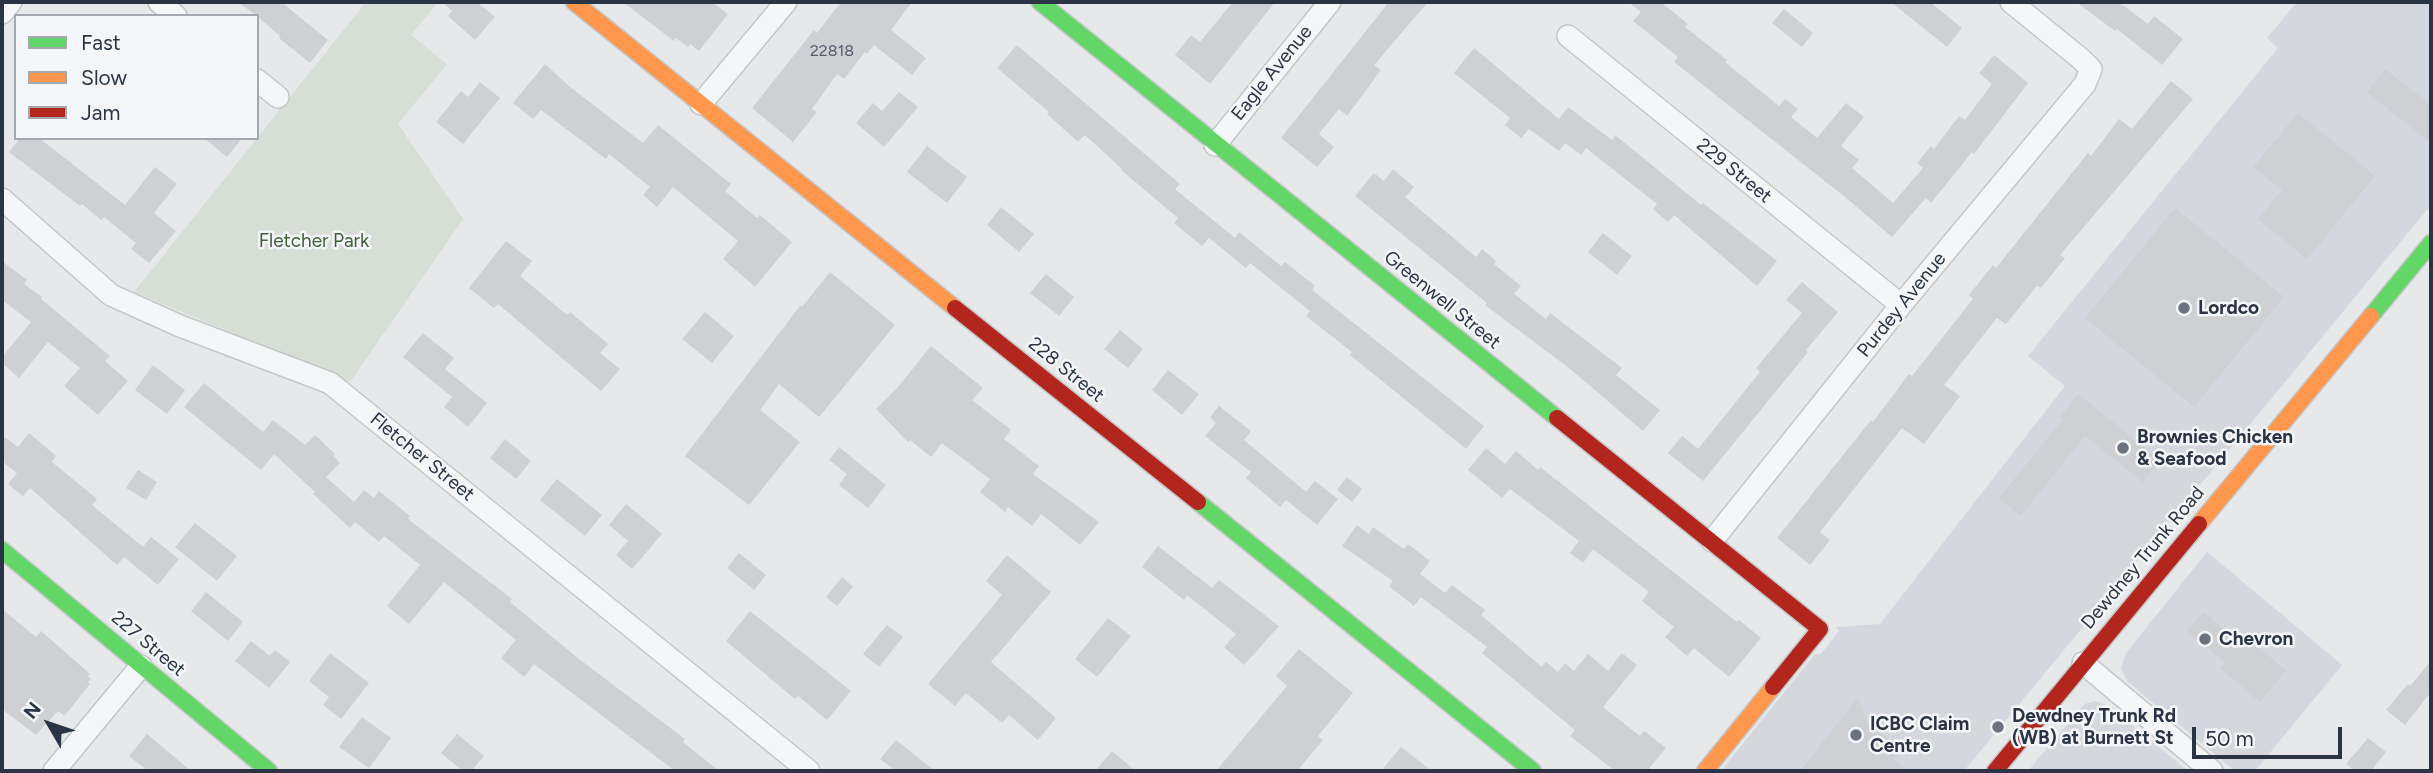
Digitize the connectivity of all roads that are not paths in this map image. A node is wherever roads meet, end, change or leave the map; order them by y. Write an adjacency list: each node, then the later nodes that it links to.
1 (11, 2): 8 (street)
2 (159, 2): 9 (street)
3 (574, 2): 13 (street, 228 Street)
4 (786, 2): 13 (street)
5 (1040, 2): 14 (street, Greenwell Street)
6 (1330, 2): 14 (street, Eagle Avenue)
7 (2011, 2): 17 (street, Purdey Avenue)
8 (2, 13)
9 (174, 14)
10 (1568, 36): 17 (street, 229 Street)
11 (259, 82): 12 (street)
12 (278, 97)
13 (701, 104): 25 (street, 228 Street)
14 (1214, 145): 18 (street, Greenwell Street)
15 (2, 199): 24 (street, Fletcher Street)
16 (2431, 243): 20 (street, Dewdney Trunk Road)
17 (1901, 305): 18 (street, Purdey Avenue)
18 (1713, 541): 26 (street, Greenwell Street)
19 (2, 550): 21 (street, 227 Street)
20 (2083, 663): 27 (street, Dewdney Trunk Road); 28 (street)
21 (141, 666): 22 (street); 23 (street, 227 Street)
22 (54, 771)
23 (269, 771)
24 (809, 771)
25 (1533, 771)
26 (1705, 771)
27 (1995, 771)
28 (2212, 771)

